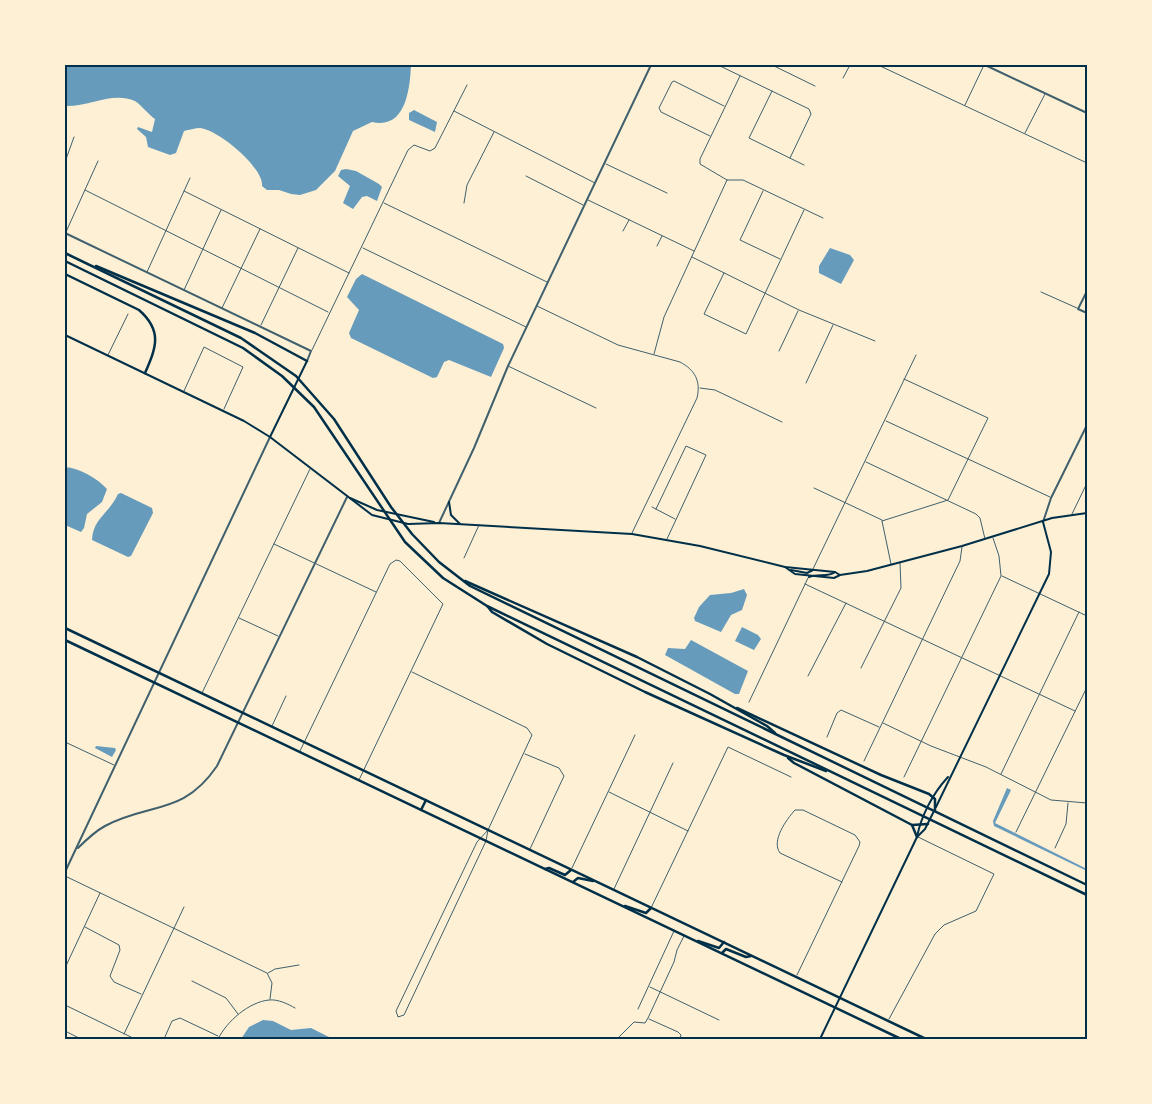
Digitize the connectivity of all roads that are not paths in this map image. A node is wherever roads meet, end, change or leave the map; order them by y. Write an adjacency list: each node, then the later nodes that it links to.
1 (651, 65): 25 (street)
2 (718, 65): 7 (street)
3 (772, 65): 10 (street)
4 (850, 65): 8 (street)
5 (878, 65): 14 (street)
6 (985, 65): 12 (street); 14 (street)
7 (740, 76): 11 (street); 13 (street)
8 (843, 78)
9 (466, 85): 15 (street)
10 (815, 86)
11 (772, 91): 21 (street); 21 (street)
12 (1045, 94): 16 (street); 18 (street)
13 (725, 106): 19 (street); 19 (street)
14 (965, 106): 18 (street)
15 (454, 111): 17 (street); 36 (street)
16 (1087, 113)
17 (494, 132): 30 (street); 37 (street)
18 (1025, 133): 24 (street)
19 (711, 136): 29 (street)
20 (74, 137): 22 (street)
21 (790, 158): 26 (street)
22 (65, 162)
23 (98, 162): 31 (street)
24 (1087, 162)
25 (605, 164): 30 (street); 34 (street)
26 (804, 165)
27 (526, 176): 38 (street)
28 (190, 178): 32 (street)
29 (727, 180): 33 (street); 52 (street)
30 (596, 183): 35 (street)
31 (85, 190): 44 (street); 46 (street)
32 (184, 190): 39 (street); 44 (street)
33 (764, 190): 40 (street); 55 (street)
34 (667, 193)
35 (588, 200): 38 (street); 42 (street)
36 (383, 203): 50 (street); 62 (street)
37 (464, 203)
38 (585, 206): 62 (street)
39 (221, 209): 43 (street); 51 (street)
40 (804, 209): 41 (street); 55 (street)
41 (823, 218)
42 (629, 220): 45 (street); 47 (street)
43 (260, 228): 49 (street); 57 (street)
44 (166, 231): 51 (street); 58 (street)
45 (624, 231)
46 (65, 233): 58 (street)
47 (662, 236): 48 (street); 52 (street)
48 (657, 246)
49 (298, 247): 59 (street); 63 (street)
50 (362, 247): 59 (street); 77 (street)
51 (203, 250): 57 (street); 64 (street)
52 (694, 251): 54 (street)
53 (65, 253): 85 (highway); 135 (highway)
54 (692, 257): 60 (street); 83 (street)
55 (781, 259): 67 (street)
56 (65, 262): 140 (highway)
57 (241, 268): 63 (street); 69 (street)
58 (146, 272): 64 (street)
59 (349, 273): 72 (street)
60 (724, 273): 67 (street); 67 (street)
61 (65, 274): 87 (highway)
62 (548, 283): 68 (street)
63 (279, 287): 72 (street); 76 (street)
64 (184, 290): 69 (street)
65 (1087, 291): 70 (street)
66 (1041, 292): 70 (street)
67 (765, 293): 71 (street)
68 (537, 306): 77 (street); 83 (street)
69 (222, 308): 76 (street)
70 (1078, 308): 73 (street)
71 (799, 310): 75 (street); 81 (street)
72 (329, 312): 80 (street)
73 (1087, 313)
74 (128, 314): 82 (street)
75 (834, 324): 79 (street); 89 (street)
76 (260, 327): 80 (street)
77 (527, 327): 86 (street)
78 (65, 335): 82 (main road)
79 (875, 341)
80 (311, 351): 85 (street)
81 (779, 351)
82 (108, 355): 87 (main road)
83 (654, 355): 90 (street)
84 (916, 355): 88 (street)
85 (307, 361): 97 (main road)
86 (508, 366): 92 (street); 106 (street)
87 (145, 373): 91 (main road)
88 (904, 379): 94 (street); 98 (street)
89 (806, 383)
90 (700, 388): 95 (street); 118 (street)
91 (184, 391): 93 (main road); 93 (street)
92 (596, 408)
93 (224, 410): 97 (main road)
94 (885, 420): 98 (street); 99 (street)
95 (782, 422)
96 (1087, 425): 104 (street)
97 (270, 437): 100 (main road); 152 (street)
98 (968, 460): 104 (street); 105 (street)
99 (865, 461): 105 (street); 107 (street)
100 (310, 469): 103 (main road); 122 (street)
101 (1087, 483): 111 (street)
102 (814, 488): 107 (street)
103 (347, 497): 115 (main road); 115 (main road); 125 (street)
104 (1051, 498): 114 (street)
105 (948, 500): 113 (street); 121 (street)
106 (449, 502): 115 (street); 116 (main road)
107 (846, 503): 113 (street); 130 (street)
108 (652, 507): 109 (street)
109 (656, 509): 112 (street); 112 (street)
110 (1087, 513): 111 (main road)
111 (1072, 514): 114 (main road)
112 (676, 519): 120 (street)
113 (882, 521): 127 (street)
114 (1043, 522): 119 (main road); 138 (main road)
115 (439, 523): 116 (main road)
116 (460, 524): 117 (main road)
117 (479, 525): 118 (main road); 124 (street)
118 (632, 534): 120 (main road)
119 (993, 537): 121 (main road); 133 (street)
120 (667, 539): 128 (main road)
121 (986, 539): 123 (main road)
122 (274, 543): 125 (street); 143 (street)
123 (962, 546): 126 (main road); 147 (street)
124 (464, 558)
125 (314, 562): 137 (street); 146 (street)
126 (899, 563): 127 (main road); 144 (street)
127 (891, 565): 132 (main road)
128 (785, 567): 129 (main road); 130 (main road)
129 (787, 570): 130 (main road); 134 (main road)
130 (812, 570): 131 (main road)
131 (835, 572): 132 (main road); 134 (main road)
132 (840, 575): 134 (main road)
133 (1001, 576): 138 (street); 149 (street)
134 (809, 577): 136 (street)
135 (463, 580): 161 (highway); 168 (highway)
136 (805, 584): 139 (street); 160 (street)
137 (376, 592): 151 (street); 173 (street)
138 (1040, 594): 141 (street); 153 (main road)
139 (846, 603): 144 (street); 154 (street)
140 (486, 606): 176 (highway); 182 (highway)
141 (1079, 612): 142 (street); 158 (street)
142 (1087, 616)
143 (238, 617): 146 (street); 157 (street)
144 (886, 621): 147 (street); 150 (street)
145 (65, 628): 152 (highway)
146 (279, 637): 163 (street)
147 (923, 639): 149 (street); 164 (street)
148 (65, 640): 155 (highway)
149 (962, 657): 153 (street); 171 (street)
150 (862, 668)
151 (412, 672): 175 (street); 181 (street)
152 (159, 673): 155 (street); 157 (highway)
153 (1000, 675): 158 (street); 177 (main road)
154 (808, 676)
155 (154, 683): 165 (highway); 180 (street)
156 (1087, 687): 162 (street)
157 (202, 694): 163 (highway)
158 (1039, 694): 162 (street); 184 (street)
159 (286, 696): 166 (street)
160 (749, 702)
161 (733, 706): 168 (highway); 190 (highway)
162 (1075, 711): 189 (street)
163 (242, 713): 165 (street); 166 (highway)
164 (882, 722): 167 (street); 171 (street)
165 (238, 723): 174 (highway); 204 (street)
166 (272, 727): 173 (highway)
167 (880, 727): 170 (street); 178 (street)
168 (777, 734): 218 (highway)
169 (635, 735): 188 (street)
170 (826, 737)
171 (921, 741): 177 (street); 186 (street)
172 (65, 742): 180 (street)
173 (304, 742): 174 (street); 181 (highway)
174 (300, 752): 187 (highway)
175 (524, 754): 200 (street); 210 (street)
176 (784, 755): 182 (highway); 198 (highway)
177 (960, 757): 183 (main road); 184 (street)
178 (864, 761)
179 (674, 764): 196 (street)
180 (115, 766): 203 (street)
181 (363, 771): 187 (street); 191 (highway)
182 (830, 771): 221 (highway)
183 (950, 775): 190 (main road); 195 (main road)
184 (1000, 775): 189 (street)
185 (791, 777): 201 (street)
186 (904, 777)
187 (359, 780): 194 (highway)
188 (608, 792): 196 (street); 212 (street)
189 (1036, 792): 192 (street); 202 (street)
190 (934, 796): 195 (highway); 199 (main road)
191 (426, 800): 194 (highway); 200 (highway)
192 (1068, 803): 193 (street); 208 (street)
193 (1087, 803)
194 (421, 810): 206 (highway)
195 (935, 810): 197 (main road)
196 (650, 812): 201 (street); 219 (street)
197 (928, 824): 199 (highway); 205 (main road)
198 (912, 825): 199 (highway); 205 (highway)
199 (919, 826): 205 (main road)
200 (488, 830): 206 (street); 207 (street); 210 (highway)
201 (688, 831): 224 (street)
202 (1016, 832)
203 (83, 834): 204 (street); 209 (street)
204 (90, 836): 209 (street)
205 (917, 837): 241 (main road); 250 (street)
206 (479, 838): 207 (highway); 207 (street)
207 (486, 841): 211 (highway)
208 (1055, 848)
209 (75, 850): 213 (street)
210 (530, 850): 212 (highway)
211 (545, 869): 212 (highway); 216 (highway)
212 (571, 870): 215 (highway)
213 (65, 872)
214 (65, 876): 220 (street)
215 (595, 881): 216 (highway); 219 (highway)
216 (573, 882): 222 (highway)
217 (842, 882): 217 (street); 236 (street)
218 (1087, 885)
219 (613, 890): 224 (highway)
220 (100, 892): 225 (street); 226 (street)
221 (1087, 894)
222 (623, 906): 224 (highway); 227 (highway)
223 (184, 907): 226 (street)
224 (651, 908): 230 (highway)
225 (85, 927): 234 (street); 240 (street)
226 (174, 928): 235 (street); 240 (street)
227 (674, 931): 228 (highway); 238 (street)
228 (684, 935): 229 (highway); 239 (street)
229 (697, 941): 230 (highway); 231 (highway)
230 (724, 942): 232 (highway)
231 (722, 954): 232 (highway); 244 (highway)
232 (752, 956): 236 (highway)
233 (299, 965): 235 (street)
234 (65, 968)
235 (267, 973): 242 (street)
236 (796, 977): 241 (highway)
237 (192, 981): 247 (street)
238 (649, 986): 239 (street); 246 (street)
239 (660, 992): 248 (street); 249 (street)
240 (142, 995): 252 (street)
241 (839, 998): 244 (main road); 250 (highway)
242 (270, 999): 245 (street); 247 (street)
243 (65, 1005): 252 (street)
244 (834, 1007): 259 (main road); 260 (highway)
245 (295, 1008)
246 (638, 1009)
247 (238, 1014): 253 (street)
248 (648, 1018): 257 (street); 258 (street)
249 (719, 1020)
250 (888, 1021): 261 (highway)
251 (65, 1031): 254 (street)
252 (124, 1034): 255 (street)
253 (218, 1038): 256 (street)
254 (81, 1039)
255 (135, 1039)
256 (164, 1039)
257 (617, 1039)
258 (680, 1039)
259 (820, 1039)
260 (901, 1039)
261 (926, 1039)

